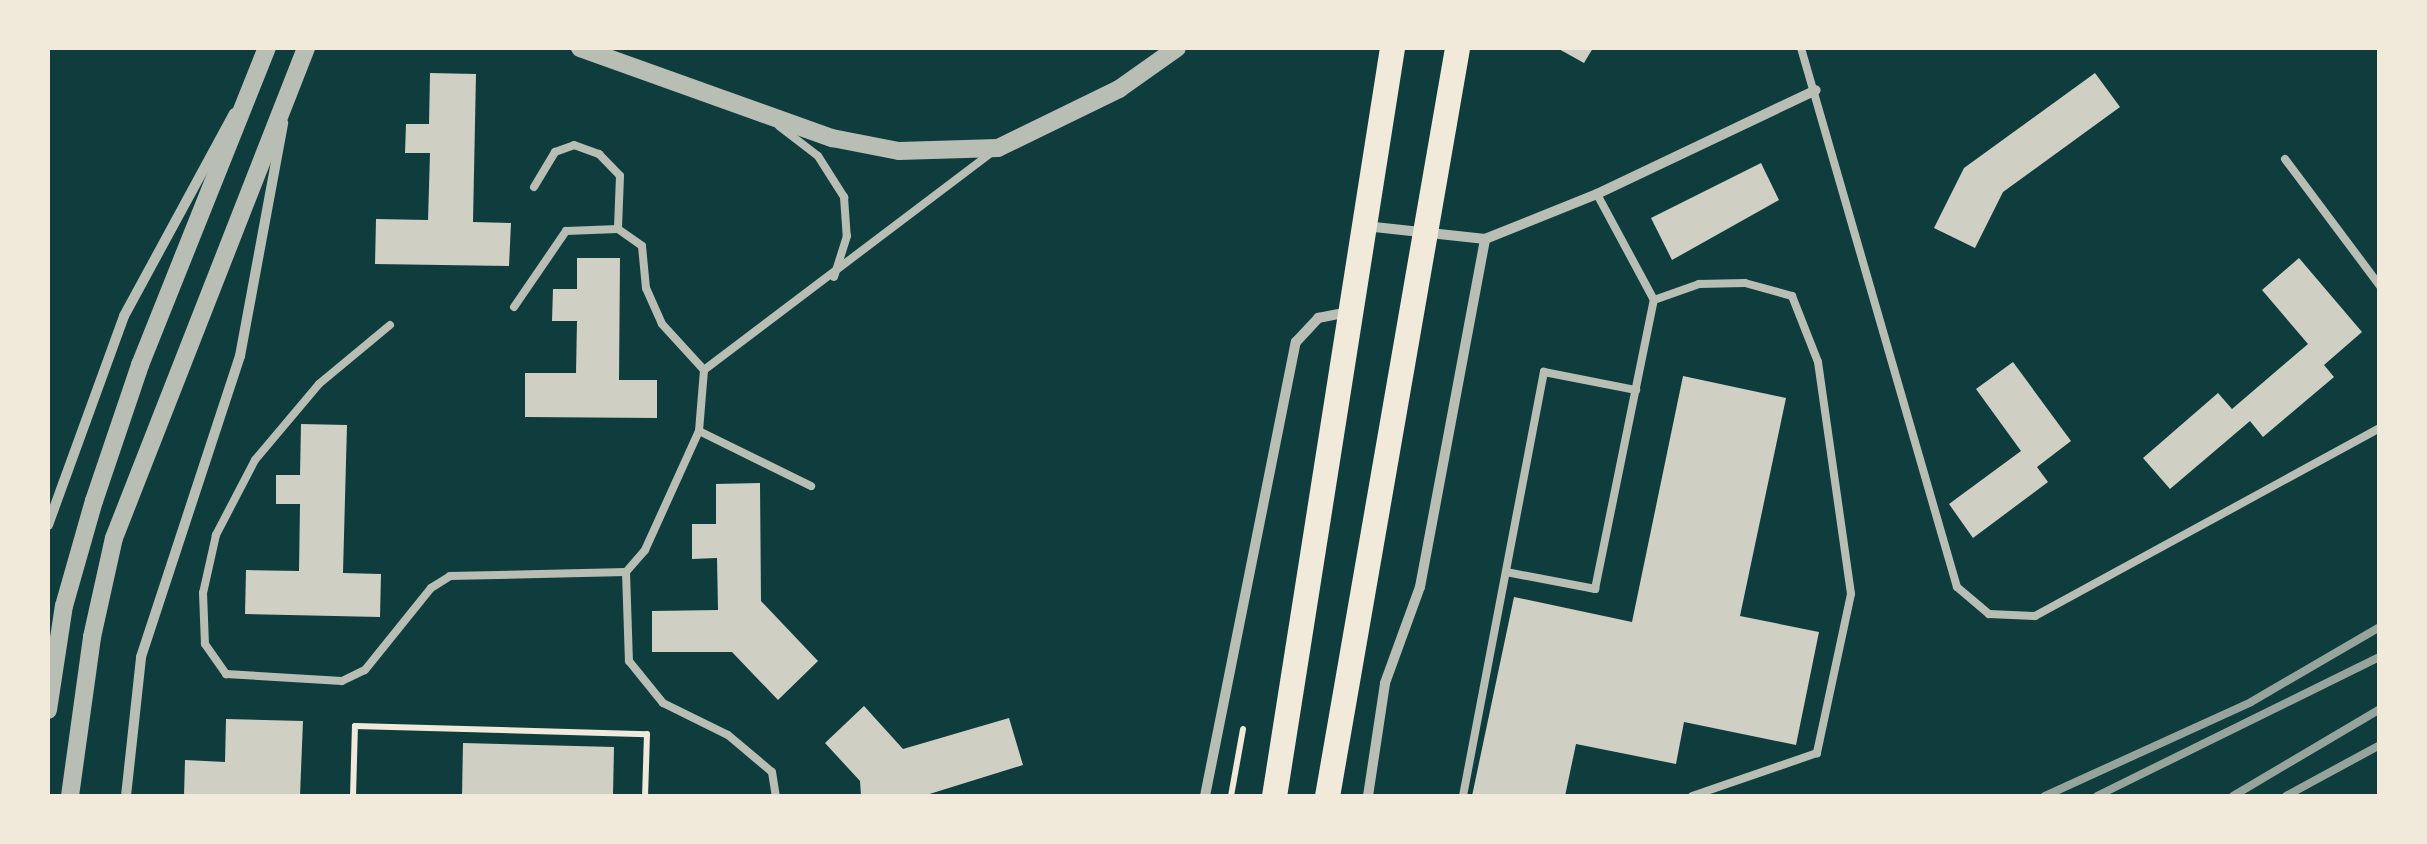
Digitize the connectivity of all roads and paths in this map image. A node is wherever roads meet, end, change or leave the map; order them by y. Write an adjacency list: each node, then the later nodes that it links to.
1 (267, 48): 9 (street)
2 (306, 48): 10 (street)
3 (580, 48): 11 (street)
4 (1177, 48): 12 (street)
5 (1392, 48): 16 (main road)
6 (1458, 48): 18 (main road)
7 (1802, 48): 8 (lane)
8 (1816, 90): 15 (street); 28 (lane)
9 (248, 91): 31 (street); 34 (street)
10 (287, 95): 35 (street); 36 (street)
11 (767, 117): 12 (street); 20 (lane)
12 (998, 148): 20 (lane)
13 (2286, 159): 21 (lane)
14 (534, 187): 17 (lane)
15 (1597, 194): 19 (street); 22 (lane)
16 (1364, 226): 18 (street); 24 (main road)
17 (618, 229): 23 (lane); 26 (lane)
18 (1427, 233): 19 (street); 42 (main road)
19 (1484, 238): 43 (street)
20 (834, 277): 26 (lane)
21 (2380, 286)
22 (1654, 300): 27 (lane); 45 (lane)
23 (514, 308)
24 (1354, 310): 40 (street); 41 (main road)
25 (390, 324): 32 (lane)
26 (704, 370): 29 (lane)
27 (1636, 390): 33 (lane); 33 (lane)
28 (2380, 428)
29 (699, 431): 30 (lane); 32 (lane)
30 (811, 486)
31 (48, 526)
32 (626, 572): 39 (lane)
33 (1506, 572): 44 (lane)
34 (48, 710)
35 (70, 796)
36 (126, 796)
37 (353, 796): 38 (path)
38 (645, 796)
39 (776, 796)
40 (1205, 796)
41 (1274, 796)
42 (1327, 796)
43 (1368, 796)
44 (1463, 796)
45 (1692, 796)

